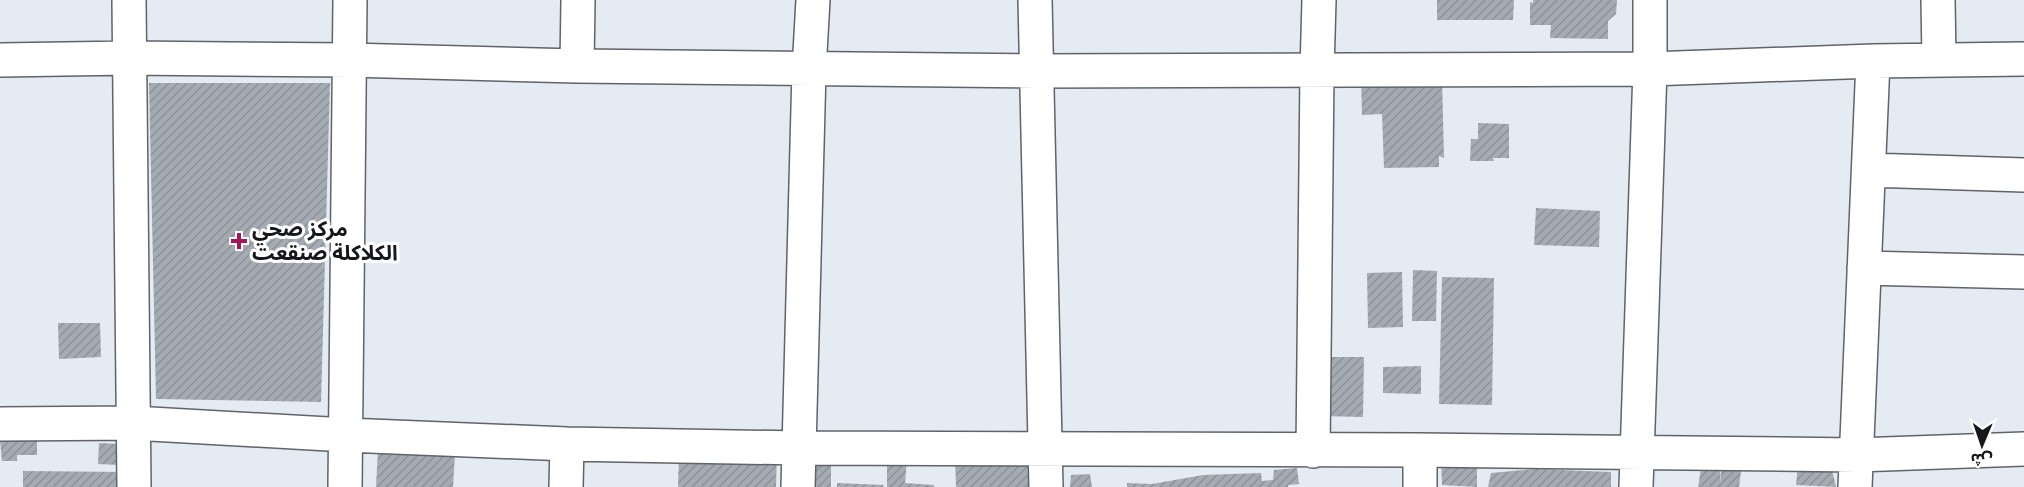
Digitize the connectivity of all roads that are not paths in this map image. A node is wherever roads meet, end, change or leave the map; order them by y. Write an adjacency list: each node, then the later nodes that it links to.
1 (129, 0): 9 (street)
2 (350, 0): 12 (street)
3 (578, 0): 15 (street)
4 (813, 0): 17 (street)
5 (1035, 0): 18 (street)
6 (1320, 0): 19 (street)
7 (1650, 0): 16 (street)
8 (1938, 0): 13 (street)
9 (129, 58): 11 (street); 12 (street); 24 (street)
10 (2024, 59): 13 (street)
11 (0, 60)
12 (348, 60): 15 (street); 26 (street)
13 (1939, 60): 14 (street)
14 (1873, 61): 16 (street); 20 (street)
15 (577, 66): 17 (street)
16 (1650, 69): 19 (street); 33 (street)
17 (809, 70): 18 (street); 28 (street)
18 (1036, 71): 19 (street); 30 (street)
19 (1317, 71): 32 (street)
20 (1869, 170): 21 (street); 22 (street)
21 (2024, 175)
22 (1864, 268): 23 (street); 34 (street)
23 (2024, 272)
24 (133, 423): 25 (street); 26 (street); 35 (street)
25 (0, 424)
26 (346, 435): 27 (street); 36 (street)
27 (567, 444): 28 (street); 37 (street)
28 (800, 448): 30 (street); 38 (street)
29 (2024, 449): 34 (street)
30 (1044, 450): 32 (street); 39 (street)
31 (1420, 450): 32 (street); 33 (street); 40 (street)
32 (1313, 451)
33 (1638, 452): 34 (street); 41 (street)
34 (1857, 455): 42 (street)
35 (134, 487)
36 (345, 487)
37 (566, 487)
38 (798, 487)
39 (1046, 487)
40 (1420, 487)
41 (1636, 487)
42 (1855, 487)

